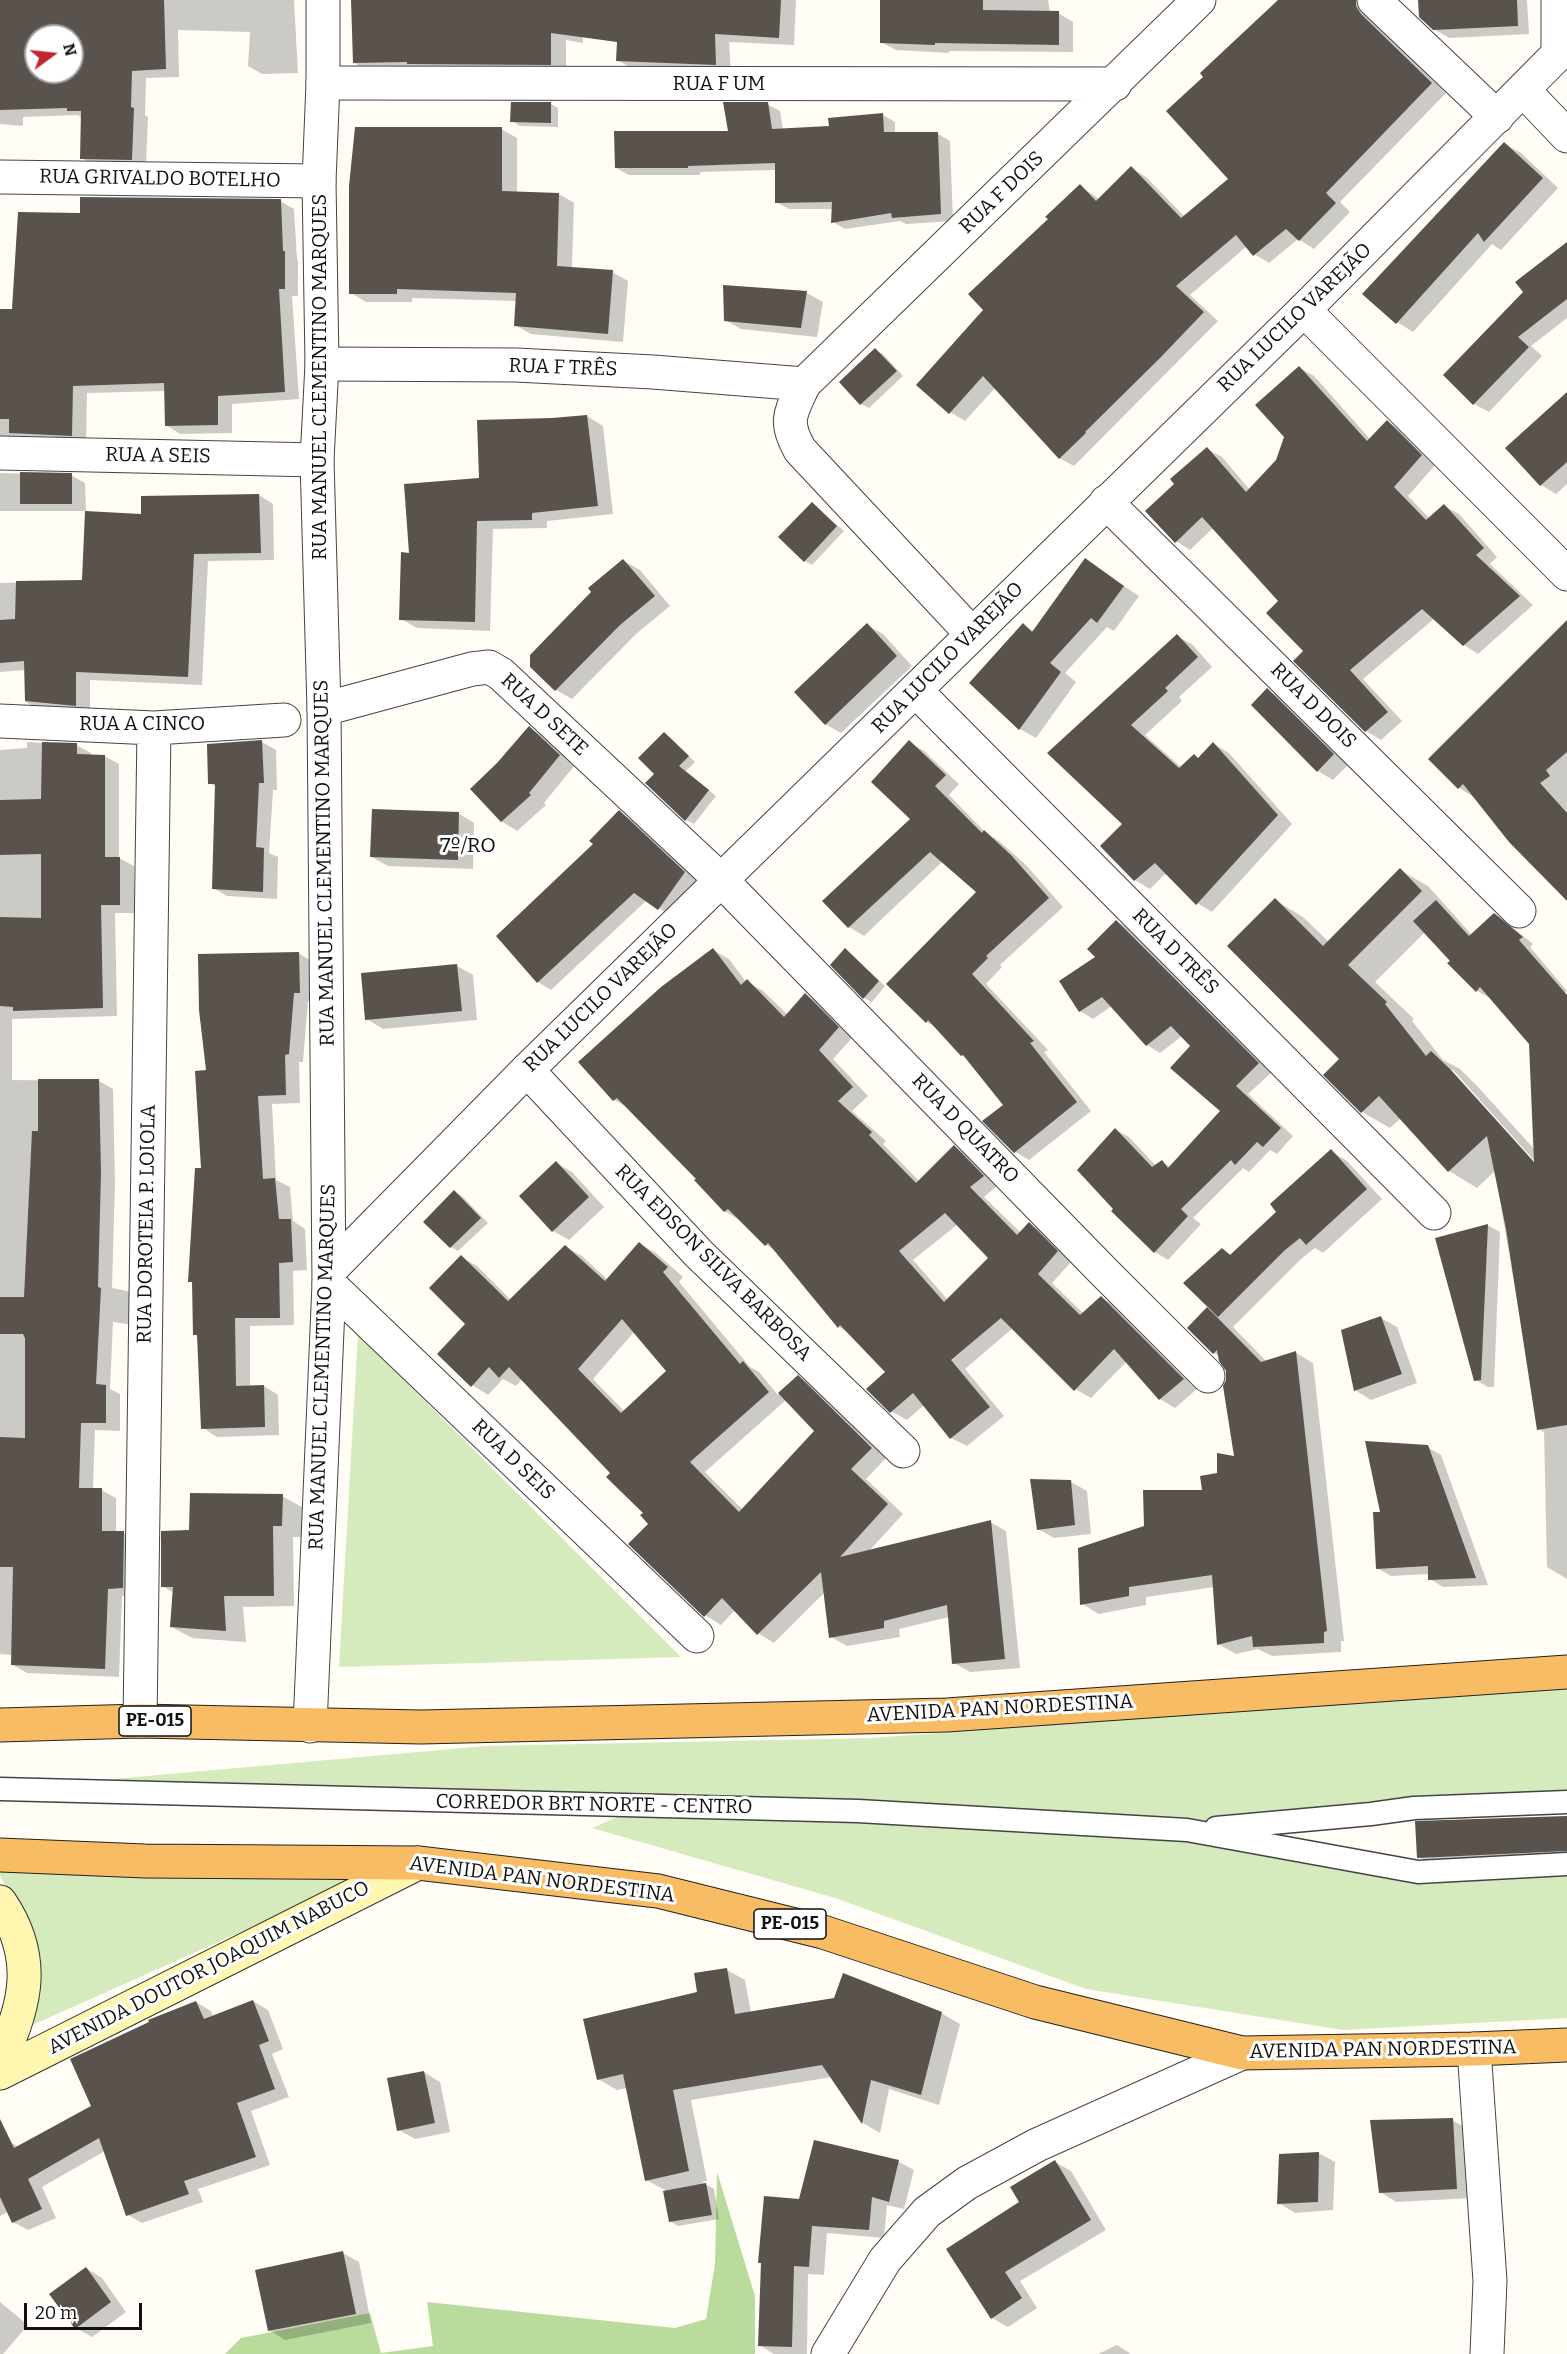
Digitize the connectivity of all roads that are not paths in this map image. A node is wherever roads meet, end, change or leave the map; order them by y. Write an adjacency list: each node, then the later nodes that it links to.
1 (322, 0): 6 (street, RUA MANUEL CLEMENTINO MARQUES)
2 (1199, 0): 7 (street, RUA F DOIS)
3 (1374, 0): 9 (street)
4 (1558, 0): 5 (street)
5 (1563, 50): 8 (street, RUA LUCILO VAREJÃO)
6 (323, 83): 7 (street, RUA F UM); 12 (street, RUA MANUEL CLEMENTINO MARQUES)
7 (1115, 84): 15 (street, RUA F DOIS)
8 (1524, 91): 9 (street, RUA LUCILO VAREJÃO); 10 (street)
9 (1497, 117): 13 (street, RUA LUCILO VAREJÃO)
10 (1567, 136)
11 (0, 177): 12 (street, RUA GRIVALDO BOTELHO)
12 (319, 181): 14 (street, RUA MANUEL CLEMENTINO MARQUES)
13 (1304, 310): 18 (street, RUA LUCILO VAREJÃO); 19 (street)
14 (322, 364): 15 (street, RUA F TRÊS); 17 (street, RUA MANUEL CLEMENTINO MARQUES)
15 (804, 384): 20 (street)
16 (0, 453): 17 (street, RUA A SEIS)
17 (317, 459): 22 (street, RUA MANUEL CLEMENTINO MARQUES)
18 (1106, 502): 20 (street, RUA LUCILO VAREJÃO); 27 (street, RUA D DOIS)
19 (1567, 574)
20 (972, 634): 21 (street, RUA LUCILO VAREJÃO)
21 (916, 691): 26 (street, RUA LUCILO VAREJÃO); 29 (street, RUA D TRÊS)
22 (324, 709): 26 (street, RUA D SETE); 30 (street, RUA MANUEL CLEMENTINO MARQUES)
23 (284, 720): 25 (street, RUA A CINCO)
24 (0, 721): 25 (street, RUA A CINCO)
25 (154, 728): 35 (street, RUA DOROTEIA P. LOIOLA)
26 (723, 880): 28 (street, RUA LUCILO VAREJÃO); 31 (street, RUA D QUATRO)
27 (1519, 911)
28 (526, 1070): 30 (street, RUA LUCILO VAREJÃO); 32 (street, RUA EDSON SILVA BARBOSA)
29 (1434, 1213)
30 (329, 1278): 33 (street, RUA D SEIS); 37 (street, RUA MANUEL CLEMENTINO MARQUES)
31 (1208, 1376)
32 (903, 1451)
33 (697, 1636)
34 (1567, 1672): 37 (highway, AVENIDA PAN NORDESTINA / PE-015)
35 (140, 1721): 36 (highway, AVENIDA PAN NORDESTINA / PE-015); 37 (highway, AVENIDA PAN NORDESTINA / PE-015)
36 (0, 1725)
37 (310, 1726)
38 (0, 1789): 40 (lane, CORREDOR BRT NORTE - CENTRO)
39 (1567, 1802): 40 (lane)
40 (1187, 1830): 43 (lane)
41 (0, 1855): 42 (highway, AVENIDA PAN NORDESTINA / PE-015)
42 (418, 1863): 47 (highway, AVENIDA PAN NORDESTINA / PE-015); 49 (main road, AVENIDA DOUTOR JOAQUIM NABUCO)
43 (1567, 1864)
44 (0, 1902): 48 (main road)
45 (1567, 2045): 46 (highway, AVENIDA PAN NORDESTINA / PE-015)
46 (1474, 2049): 47 (highway, AVENIDA PAN NORDESTINA / PE-015); 51 (street)
47 (1242, 2054): 50 (street)
48 (0, 2060)
49 (0, 2073)
50 (828, 2354)
51 (1486, 2354)

